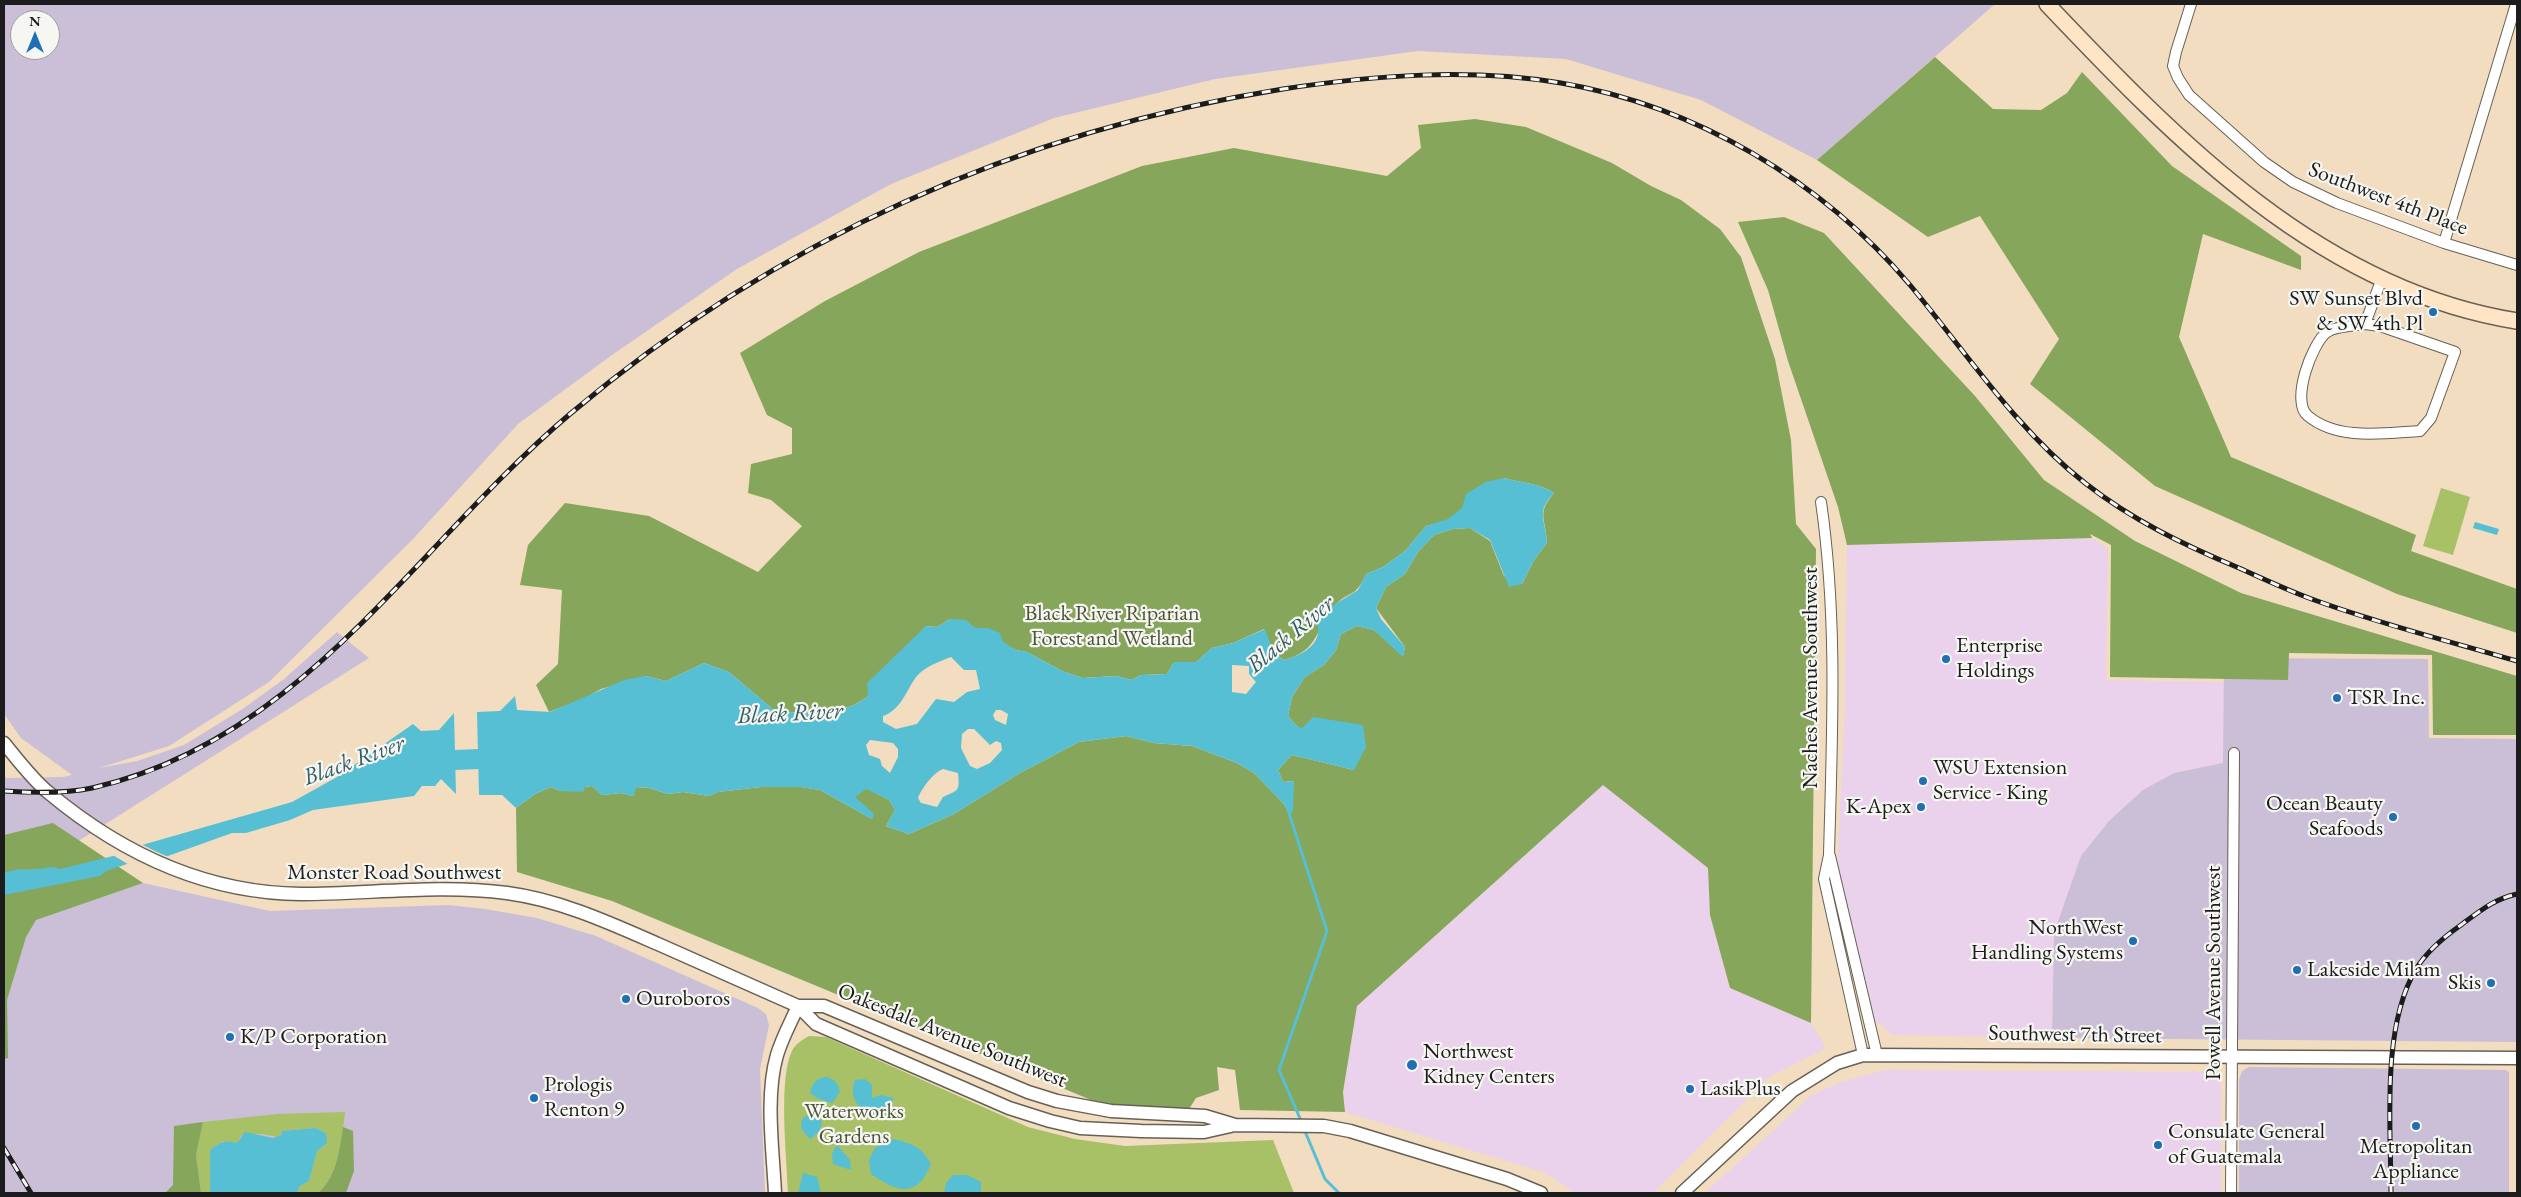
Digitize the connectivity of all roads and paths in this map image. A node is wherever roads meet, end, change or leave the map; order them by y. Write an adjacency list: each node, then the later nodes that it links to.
1 (2047, 4): 6 (main road)
2 (2191, 4): 4 (street, Southwest 4th Place)
3 (2516, 4): 4 (street)
4 (2444, 243): 5 (street, Southwest 4th Place)
5 (2517, 265)
6 (2382, 278): 7 (main road); 8 (street)
7 (2517, 321)
8 (2365, 324): 8 (street)
9 (1821, 502): 12 (street, Naches Avenue Southwest)
10 (4, 743): 13 (street, Monster Road Southwest)
11 (2234, 753): 16 (street, Powell Avenue Southwest)
12 (1829, 855): 14 (street, Naches Avenue Southwest); 15 (street, Naches Avenue Southwest)
13 (798, 1006): 18 (street, Oakesdale Avenue Southwest); 18 (street, Oakesdale Avenue Southwest); 19 (street)
14 (1862, 1055): 15 (street, Southwest 7th Street); 21 (street, Southwest 7th Street)
15 (1877, 1055): 16 (street, Southwest 7th Street)
16 (2232, 1057): 17 (street, Southwest 7th Street); 22 (street, Powell Avenue Southwest)
17 (2517, 1058)
18 (1235, 1125): 20 (street, Oakesdale Avenue Southwest)
19 (775, 1193)
20 (1541, 1193)
21 (1682, 1193)
22 (2230, 1193)

